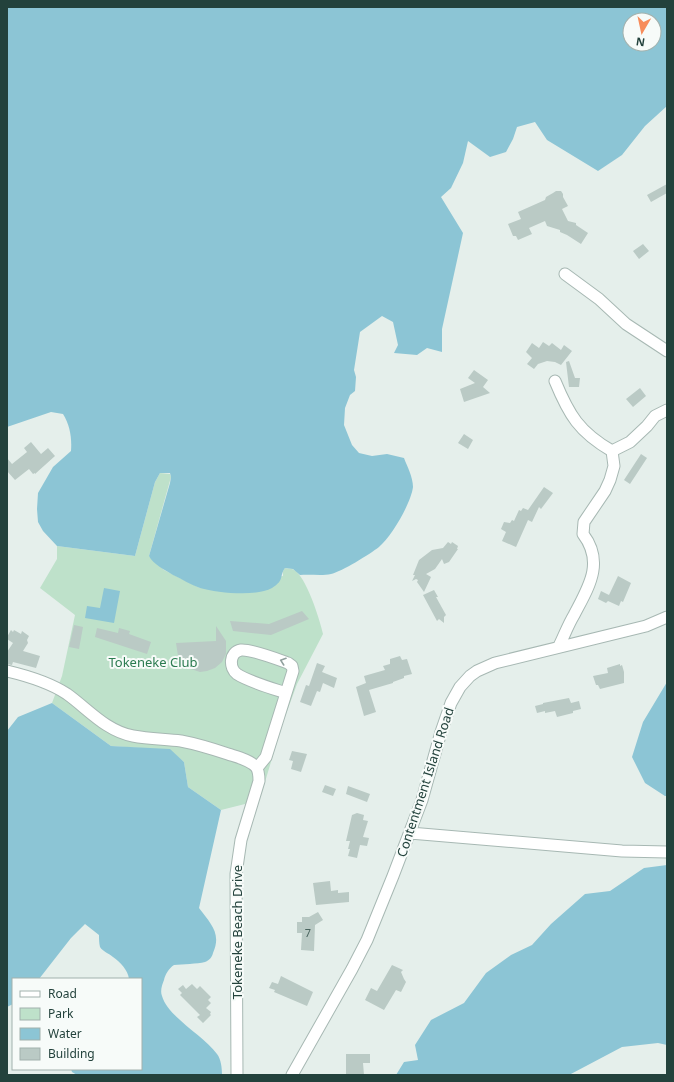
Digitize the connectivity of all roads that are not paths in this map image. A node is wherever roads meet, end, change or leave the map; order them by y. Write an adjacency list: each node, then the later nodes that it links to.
1 (565, 274): 2 (street)
2 (667, 351)
3 (554, 381): 5 (street)
4 (667, 410): 5 (street)
5 (612, 451): 7 (street)
6 (667, 617): 7 (street, Contentment Island Road)
7 (559, 646): 11 (street, Contentment Island Road)
8 (7, 671): 10 (street)
9 (286, 693): 9 (street, one-way to 9); 10 (street)
10 (257, 768): 13 (street, Tokeneke Beach Drive)
11 (410, 833): 12 (street); 14 (street, Contentment Island Road)
12 (667, 852)
13 (237, 1075)
14 (292, 1075)

